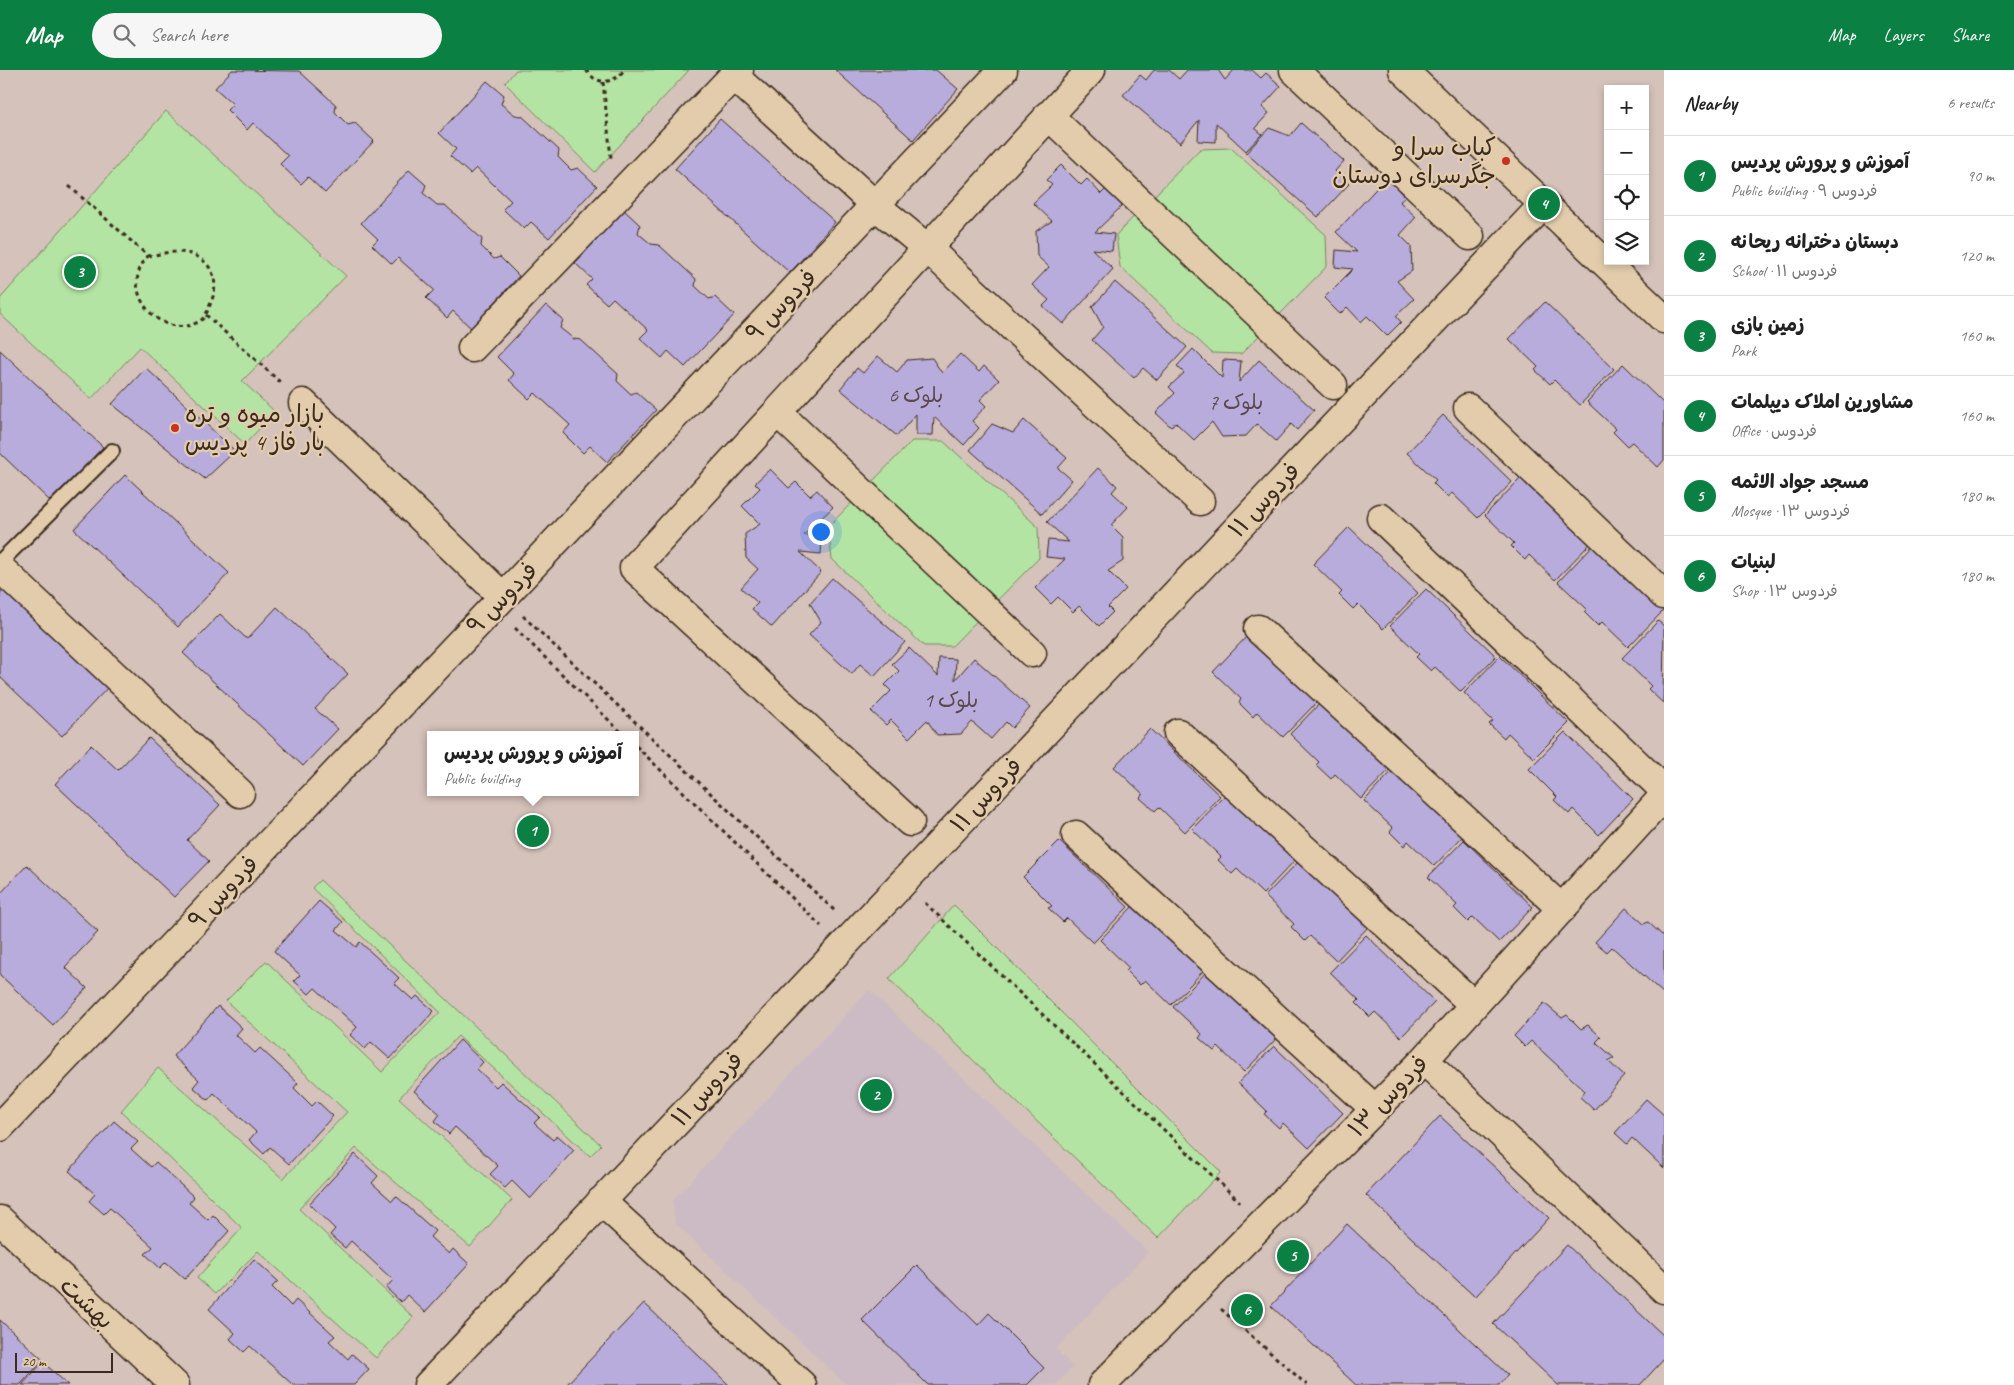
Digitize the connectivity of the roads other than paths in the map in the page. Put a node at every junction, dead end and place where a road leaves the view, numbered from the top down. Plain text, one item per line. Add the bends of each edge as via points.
1 (1003, 70) edge
2 (1091, 70) edge
3 (1294, 70) edge
4 (1403, 70) edge
5 (736, 73) edge
6 (1048, 116) junction
7 (1544, 204) junction
8 (875, 205) junction
9 (1470, 236) dead end
10 (927, 248) junction
11 (1664, 319) edge
12 (472, 348) dead end
13 (1333, 385) dead end
14 (303, 403) road end
15 (1468, 408) dead end
16 (777, 412) junction
17 (112, 451) dead end
18 (1200, 501) dead end
19 (1381, 518) dead end
20 (0, 562) edge
21 (0, 568) edge
22 (1664, 595) edge
23 (498, 602) junction
24 (1258, 629) dead end
25 (1032, 653) dead end
26 (1178, 732) dead end
27 (1664, 790) edge
28 (240, 793) dead end
29 (1664, 796) edge
30 (910, 822) dead end
31 (1076, 835) dead end
32 (1562, 909) junction
33 (1474, 1005) junction
34 (1424, 1060) junction
35 (1375, 1109) junction
36 (0, 1127) edge
37 (601, 1201) junction
38 (0, 1220) edge
39 (1664, 1289) edge
40 (175, 1385) edge
41 (428, 1385) edge
42 (802, 1385) edge
43 (1102, 1385) edge

1 - 8 street, فردوس ۹
2 - 6 street
3 - 9 street
4 - 7 street
5 - 8 street
5 - 12 street
6 - 10 street
6 - 13 street
7 - 11 street
7 - 37 street, فردوس ۱۱
8 - 10 street
8 - 23 street, فردوس ۹
10 - 16 street
10 - 18 street
14 - 23 street
15 - 22 street
16 - 25 street
16 - 30 street via 634,568
17 - 20 lane
19 - 27 street
21 - 28 street
23 - 36 street, فردوس ۹
24 - 32 street
26 - 33 street
29 - 32 street, فردوس ۱۳
31 - 35 street
32 - 33 street, فردوس ۱۳
33 - 34 street, فردوس ۱۳
34 - 35 street, فردوس ۱۳
34 - 39 street
35 - 43 street, فردوس ۱۳
37 - 41 street, فردوس ۱۱
37 - 42 street
38 - 40 street, بهشت

